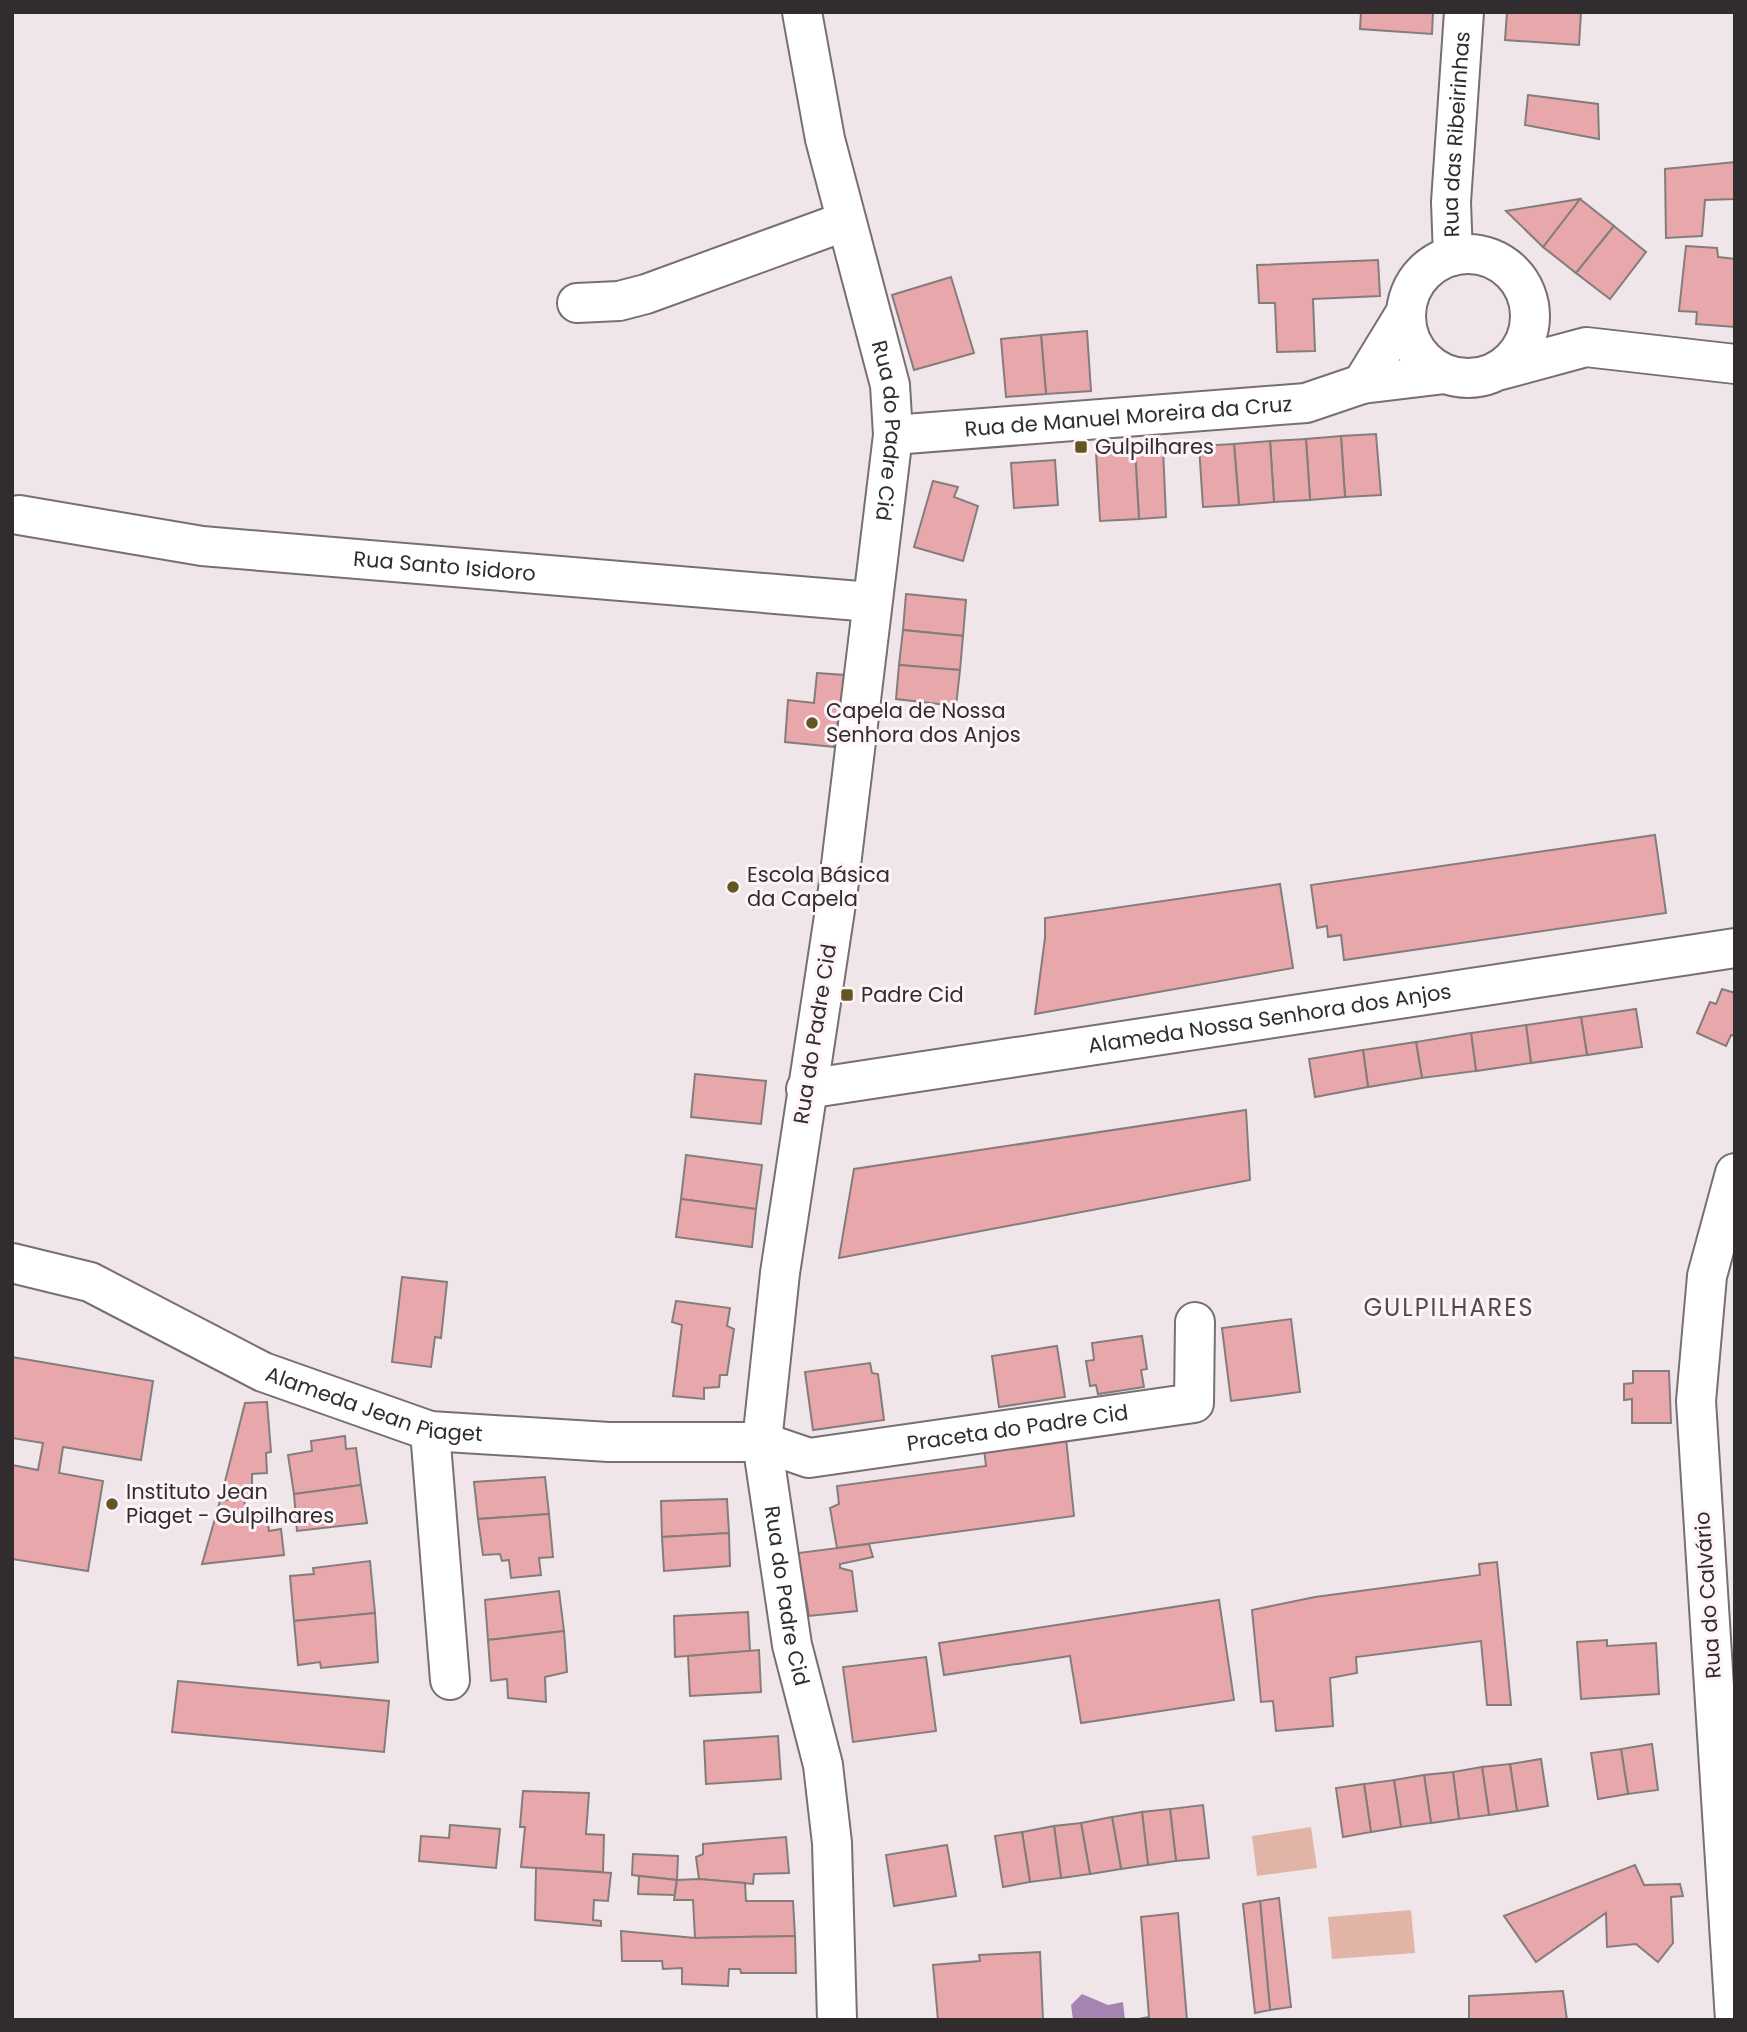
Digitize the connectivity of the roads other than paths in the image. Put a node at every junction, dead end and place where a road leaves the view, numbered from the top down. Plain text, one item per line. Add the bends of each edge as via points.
1 (802, 12) edge
2 (1464, 12) edge
3 (846, 221) junction
4 (1453, 256) junction
5 (1529, 302) junction
6 (577, 303) dead end
7 (1406, 312) junction
8 (1586, 347) junction
9 (1735, 364) edge
10 (1501, 370) junction
11 (1445, 374) junction
12 (1363, 384) junction
13 (892, 435) junction
14 (19, 515) dead end
15 (871, 602) junction
16 (1735, 948) edge
17 (806, 1089) junction
18 (1735, 1173) edge
19 (12, 1263) edge
20 (1195, 1322) dead end
21 (430, 1432) junction
22 (762, 1442) junction
23 (450, 1680) dead end
24 (837, 2020) edge
25 (1735, 2020) edge

1 - 3 street, Rua do Padre Cid via 825,139
2 - 4 street, Rua das Ribeirinhas via 1451,202
3 - 6 street via 646,294
3 - 13 street, Rua do Padre Cid via 890,385
4 - 5 street via 1473,254 1500,263 1521,283
4 - 7 street via 1420,276 1410,292
5 - 8 street
5 - 10 street via 1526,340
7 - 11 street via 1415,350
7 - 12 street
8 - 9 street
8 - 10 street
10 - 11 street via 1464,379
11 - 12 street, Rua de Manuel Moreira da Cruz
12 - 13 street, Rua de Manuel Moreira da Cruz via 1306,404
13 - 15 street, Rua do Padre Cid
14 - 15 street, Rua Santo Isidoro via 202,546
15 - 17 street, Rua do Padre Cid via 838,890
16 - 17 street, Alameda Nossa Senhora dos Anjos
17 - 22 street, Rua do Padre Cid
18 - 25 street, Rua do Calvário via 1707,1276 1696,1401
19 - 21 street, Alameda Jean Piaget via 90,1282 263,1372
20 - 22 street, Praceta do Padre Cid via 1194,1403 809,1458
21 - 22 street, Alameda Jean Piaget via 609,1442
21 - 23 street
22 - 24 street, Rua do Padre Cid via 792,1645 823,1765 832,1843

